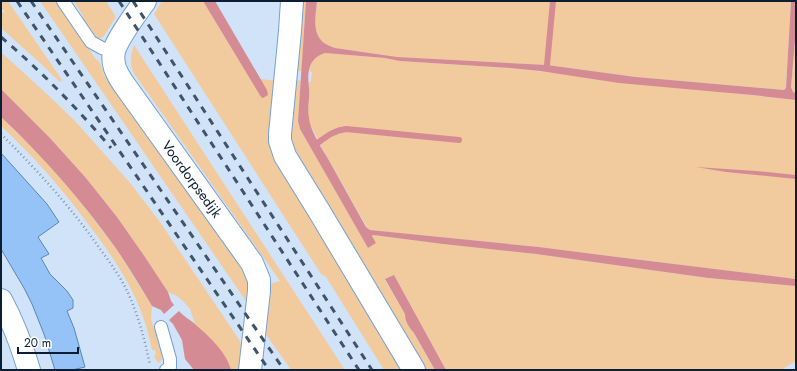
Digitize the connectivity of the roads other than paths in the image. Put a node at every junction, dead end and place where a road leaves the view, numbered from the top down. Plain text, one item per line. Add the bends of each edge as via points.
1 (63, 1) edge
2 (145, 1) edge
3 (292, 1) edge
4 (114, 52) junction
5 (1, 300) edge
6 (161, 327) dead end
7 (29, 370) edge
8 (166, 370) edge
9 (250, 370) edge
10 (414, 370) edge

1 - 4 lane via 91,42
2 - 4 street via 120,38
3 - 10 street via 280,134 282,148
4 - 9 street, Voordorpsedijk via 116,72 123,83 252,263 259,291
5 - 7 street via 10,316
6 - 8 lane via 170,359 170,367

